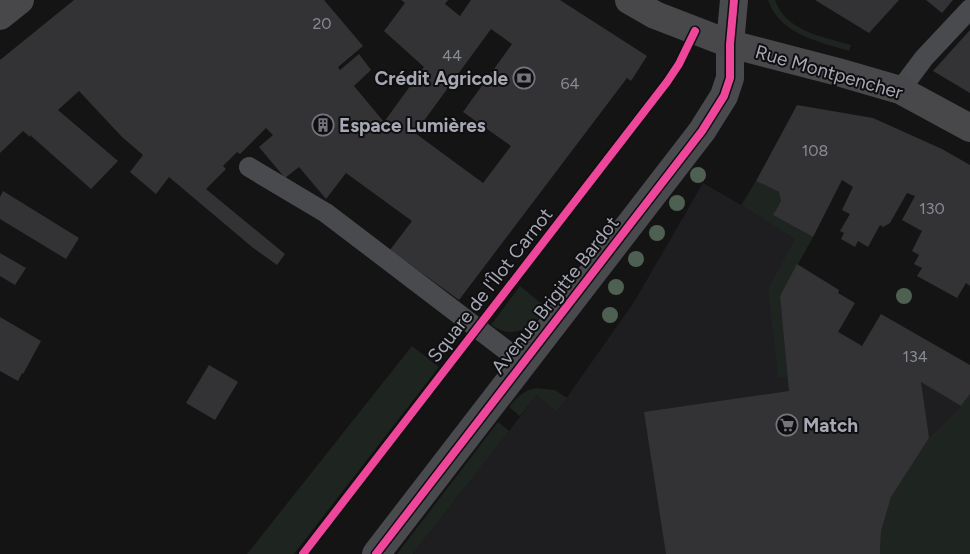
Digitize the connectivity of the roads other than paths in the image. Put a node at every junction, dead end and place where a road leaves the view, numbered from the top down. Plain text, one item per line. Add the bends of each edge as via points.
1 (20, 0) edge
2 (629, 0) edge
3 (734, 0) edge
4 (970, 9) edge
5 (0, 16) edge
6 (730, 44) junction
7 (900, 90) junction
8 (970, 128) edge
9 (249, 167) dead end
10 (523, 363) junction
11 (376, 554) edge

1 - 5 main road
2 - 6 main road, Rue Montpencher via 655,15
3 - 6 street, Avenue Brigitte Bardot
4 - 7 lane via 924,58
6 - 7 main road, Rue Montpencher
6 - 10 street, Avenue Brigitte Bardot via 730,78 724,96 702,131
7 - 8 main road, Rue Montpencher
9 - 10 lane via 326,213
10 - 11 street, Avenue Brigitte Bardot

